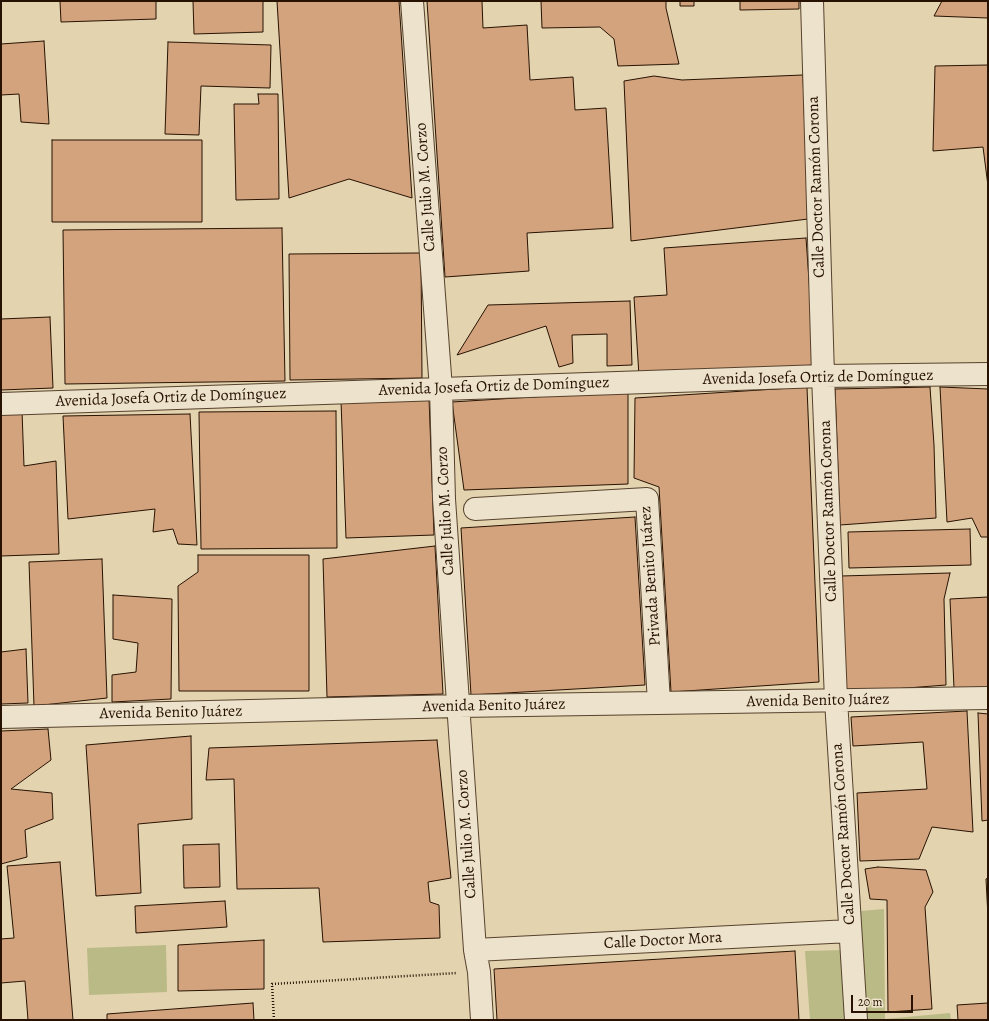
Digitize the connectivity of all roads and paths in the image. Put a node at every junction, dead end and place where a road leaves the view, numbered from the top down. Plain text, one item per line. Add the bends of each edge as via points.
1 (412, 1) edge
2 (812, 1) edge
3 (988, 374) edge
4 (823, 376) junction
5 (441, 389) junction
6 (1, 404) edge
7 (475, 509) dead end
8 (988, 698) edge
9 (836, 700) junction
10 (659, 703) junction
11 (458, 706) junction
12 (1, 717) edge
13 (850, 931) junction
14 (475, 950) junction
15 (479, 972) junction
16 (274, 1020) edge
17 (482, 1020) edge
18 (856, 1020) edge

1 - 5 street, Calle Julio M. Corzo
2 - 4 street, Calle Doctor Ramón Corona
3 - 4 street, Avenida Josefa Ortiz de Domínguez
4 - 5 street, Avenida Josefa Ortiz de Domínguez
4 - 9 street, Calle Doctor Ramón Corona
5 - 6 street, Avenida Josefa Ortiz de Domínguez
5 - 11 street, Calle Julio M. Corzo via 444,499
7 - 10 street, Privada Benito Juárez via 647,499
8 - 9 street, Avenida Benito Juárez
9 - 10 street, Avenida Benito Juárez
9 - 13 street, Calle Doctor Ramón Corona
10 - 11 street, Avenida Benito Juárez
11 - 12 street, Avenida Benito Juárez
11 - 14 street, Calle Julio M. Corzo
13 - 14 street, Calle Doctor Mora
13 - 18 street, Calle Doctor Ramón Corona
14 - 15 street, Calle Julio M. Corzo
15 - 16 path via 272,984
15 - 17 street, Calle Julio M. Corzo

